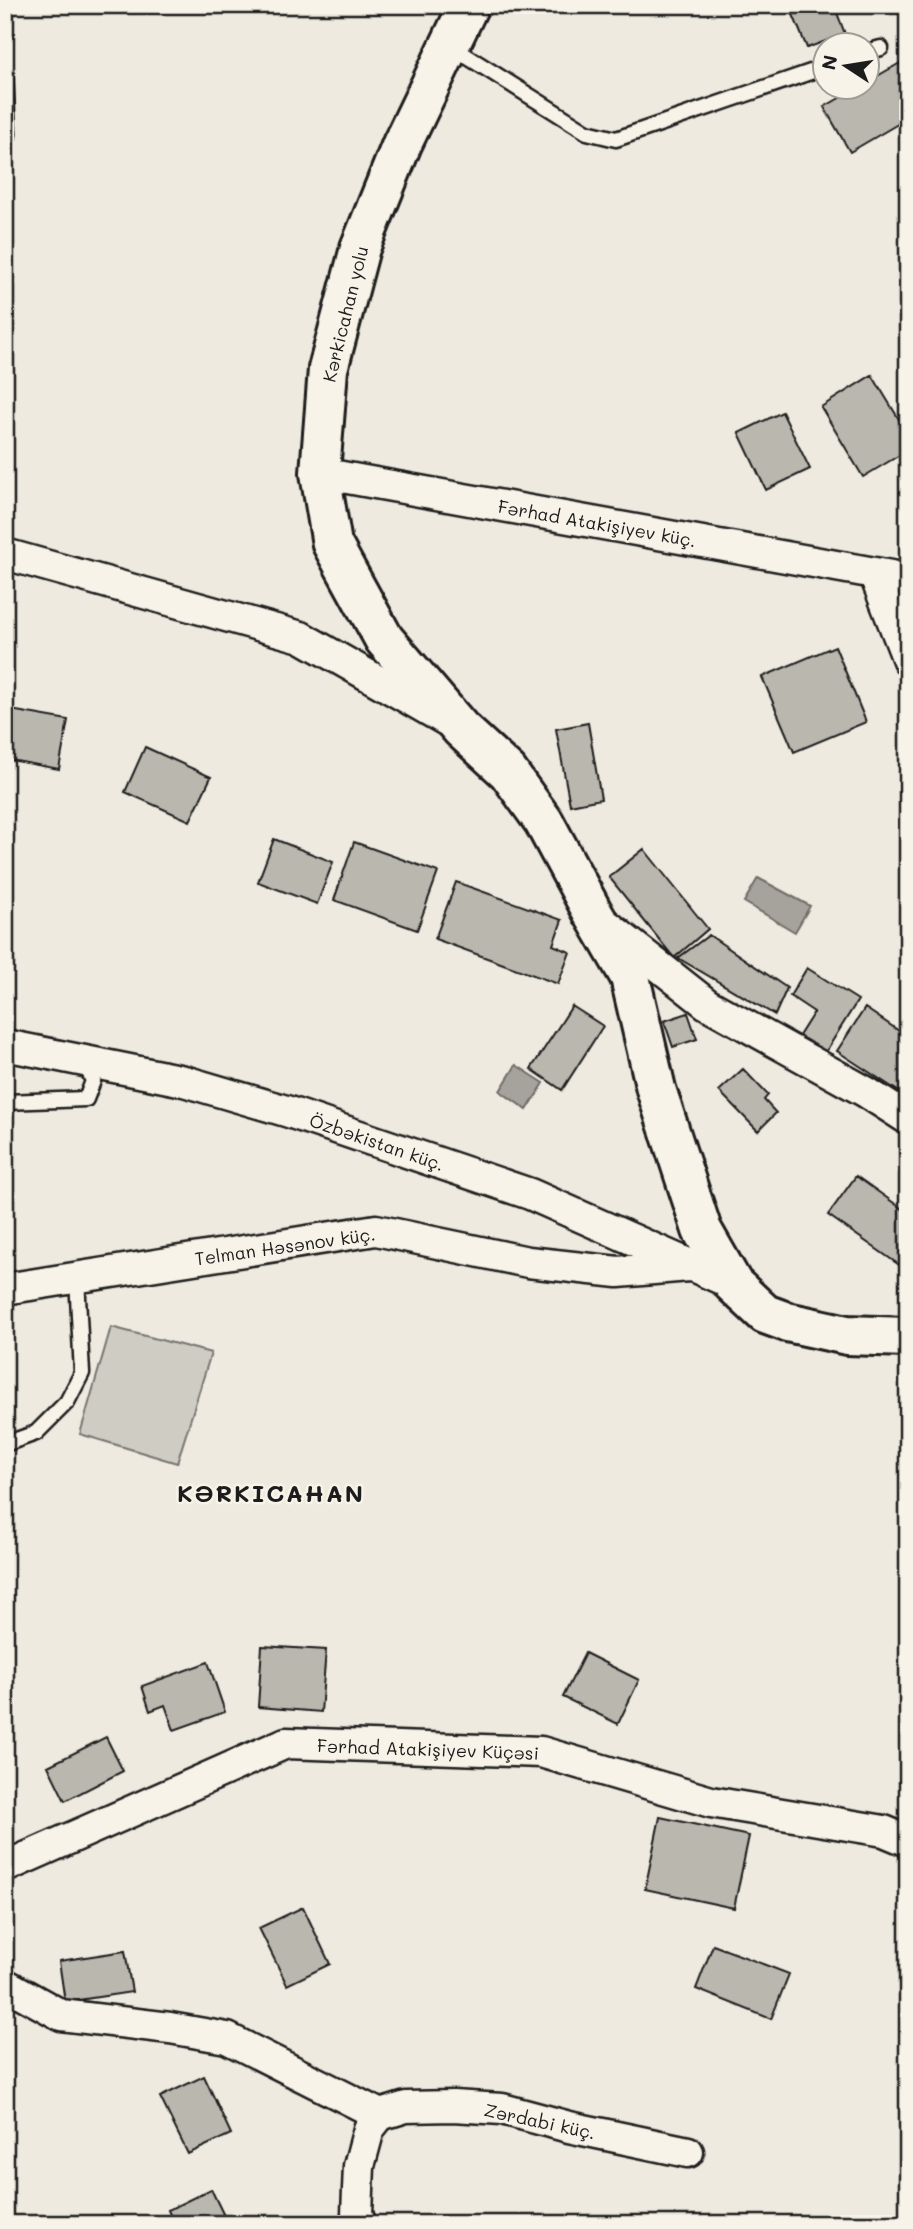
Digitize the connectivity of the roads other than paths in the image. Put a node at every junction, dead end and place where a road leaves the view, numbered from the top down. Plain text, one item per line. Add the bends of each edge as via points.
1 (469, 5) edge
2 (451, 46) junction
3 (811, 72) edge
4 (5, 73) edge
5 (5, 149) edge
6 (320, 473) junction
7 (5, 554) edge
8 (874, 573) junction
9 (908, 579) edge
10 (908, 660) edge
11 (461, 729) junction
12 (594, 915) junction
13 (5, 1045) edge
14 (84, 1059) junction
15 (5, 1102) edge
16 (907, 1116) edge
17 (689, 1266) junction
18 (77, 1278) junction
19 (733, 1284) junction
20 (5, 1289) edge
21 (908, 1338) edge
22 (5, 1444) edge
23 (908, 1841) edge
24 (5, 1867) edge
25 (5, 1984) edge
26 (380, 2115) junction
27 (688, 2152) dead end
28 (361, 2224) edge

1 - 2 street, Kərkicahan yolu
2 - 3 lane via 587,132 616,139
2 - 6 street, Kərkicahan yolu via 402,144 360,248 328,369
4 - 5 lane
6 - 8 street, Fərhad Atakişiyev küç.
6 - 11 street, Kərkicahan yolu via 332,544 384,639
7 - 11 street via 301,637
8 - 9 street, Fərhad Atakişiyev küç.
8 - 10 street
11 - 12 street, Kərkicahan yolu via 508,772 544,822
12 - 16 street via 707,1004
12 - 19 street, Kərkicahan yolu via 630,977 656,1089 702,1230
13 - 14 street, Özbəkistan küç.
14 - 15 lane via 93,1081 86,1099
14 - 17 street, Özbəkistan küç. via 184,1081 286,1111 530,1194
17 - 18 street, Telman Həsənov küç. via 618,1272 528,1262 376,1230
17 - 19 street, Özbəkistan küç.
18 - 20 street, Telman Həsənov küç.
18 - 22 lane via 82,1373 67,1402 36,1433
19 - 21 street, Kərkicahan yolu via 765,1314 787,1322 847,1335
23 - 24 street, Fərhad Atakişiyev Küçəsi via 884,1831 710,1802 541,1752 286,1743
25 - 26 street via 61,2015 227,2038
26 - 27 street, Zərdabi küç. via 406,2108 502,2109
26 - 28 street via 369,2129 359,2166 357,2214

